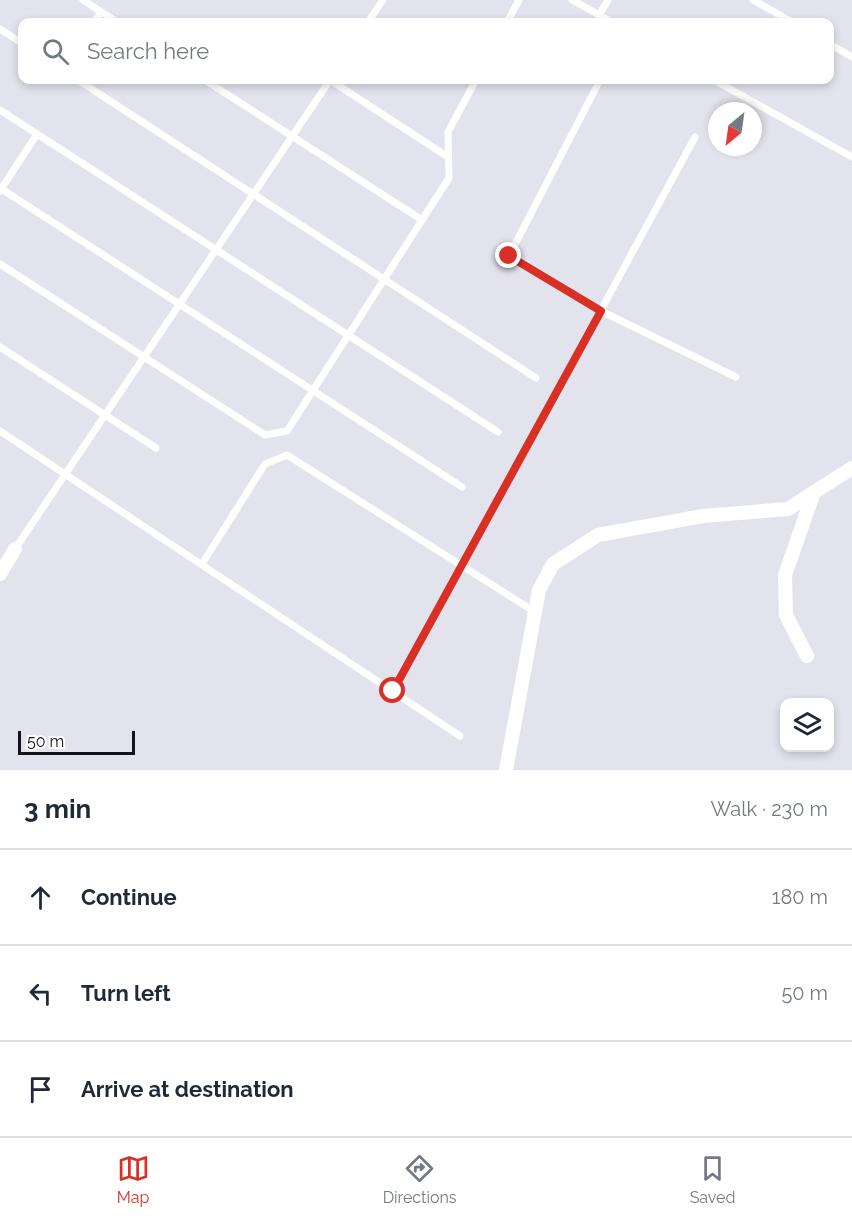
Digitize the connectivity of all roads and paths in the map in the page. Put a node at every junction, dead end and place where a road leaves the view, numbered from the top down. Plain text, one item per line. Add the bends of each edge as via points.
1 (83, 0) edge
2 (383, 0) edge
3 (519, 0) edge
4 (572, 0) edge
5 (608, 0) edge
6 (753, 0) edge
7 (101, 12) junction
8 (599, 15) junction
9 (97, 18) edge
10 (111, 18) edge
11 (371, 18) edge
12 (509, 18) edge
13 (605, 18) edge
14 (785, 18) edge
15 (0, 29) edge
16 (18, 40) edge
17 (834, 46) edge
18 (852, 57) edge
19 (84, 84) edge
20 (211, 84) edge
21 (327, 84) edge
22 (336, 84) edge
23 (474, 84) edge
24 (598, 84) edge
25 (721, 84) edge
26 (0, 110) edge
27 (37, 134) junction
28 (292, 136) junction
29 (695, 137) dead end
30 (448, 157) junction
31 (852, 157) edge
32 (0, 189) edge
33 (253, 194) junction
34 (422, 220) junction
35 (216, 250) junction
36 (0, 264) edge
37 (384, 280) junction
38 (180, 304) junction
39 (601, 311) junction
40 (348, 335) junction
41 (0, 347) edge
42 (144, 357) junction
43 (736, 376) dead end
44 (536, 378) dead end
45 (313, 391) junction
46 (105, 416) junction
47 (0, 431) edge
48 (498, 432) dead end
49 (156, 448) dead end
50 (852, 468) edge
51 (66, 474) junction
52 (462, 488) dead end
53 (814, 492) junction
54 (15, 549) joint
55 (202, 564) junction
56 (463, 565) junction
57 (0, 574) edge
58 (535, 612) junction
59 (807, 656) dead end
60 (393, 691) junction
61 (460, 736) dead end
62 (506, 770) edge

1 - 7 lane
2 - 11 lane
3 - 12 lane
4 - 8 lane
5 - 8 lane
6 - 14 lane
7 - 9 lane
7 - 10 lane
8 - 13 lane
15 - 16 lane
17 - 18 lane
19 - 33 lane
20 - 28 lane
21 - 28 lane
22 - 30 lane
23 - 30 lane via 448,132
24 - 39 lane via 509,256
25 - 31 lane
26 - 27 lane
27 - 32 lane
27 - 35 lane
28 - 33 lane
28 - 34 lane
29 - 39 lane
30 - 34 lane via 449,177
32 - 38 lane
33 - 35 lane
33 - 37 lane
34 - 37 lane
35 - 38 lane
35 - 40 lane
36 - 42 lane
37 - 40 lane
37 - 44 lane
38 - 42 lane
38 - 45 lane
39 - 43 lane
39 - 56 lane
40 - 45 lane
40 - 48 lane
41 - 46 lane
42 - 45 lane via 265,435 287,431
42 - 46 lane
45 - 52 lane
46 - 49 lane
46 - 51 lane
47 - 51 lane
50 - 53 street
51 - 54 lane
51 - 55 lane
53 - 58 street via 788,509 703,516 598,535 553,564 539,590
53 - 59 street via 785,575 786,615
54 - 57 street
55 - 56 lane via 265,464 286,455
55 - 60 lane
56 - 58 lane
56 - 60 lane
58 - 62 street
60 - 61 lane

